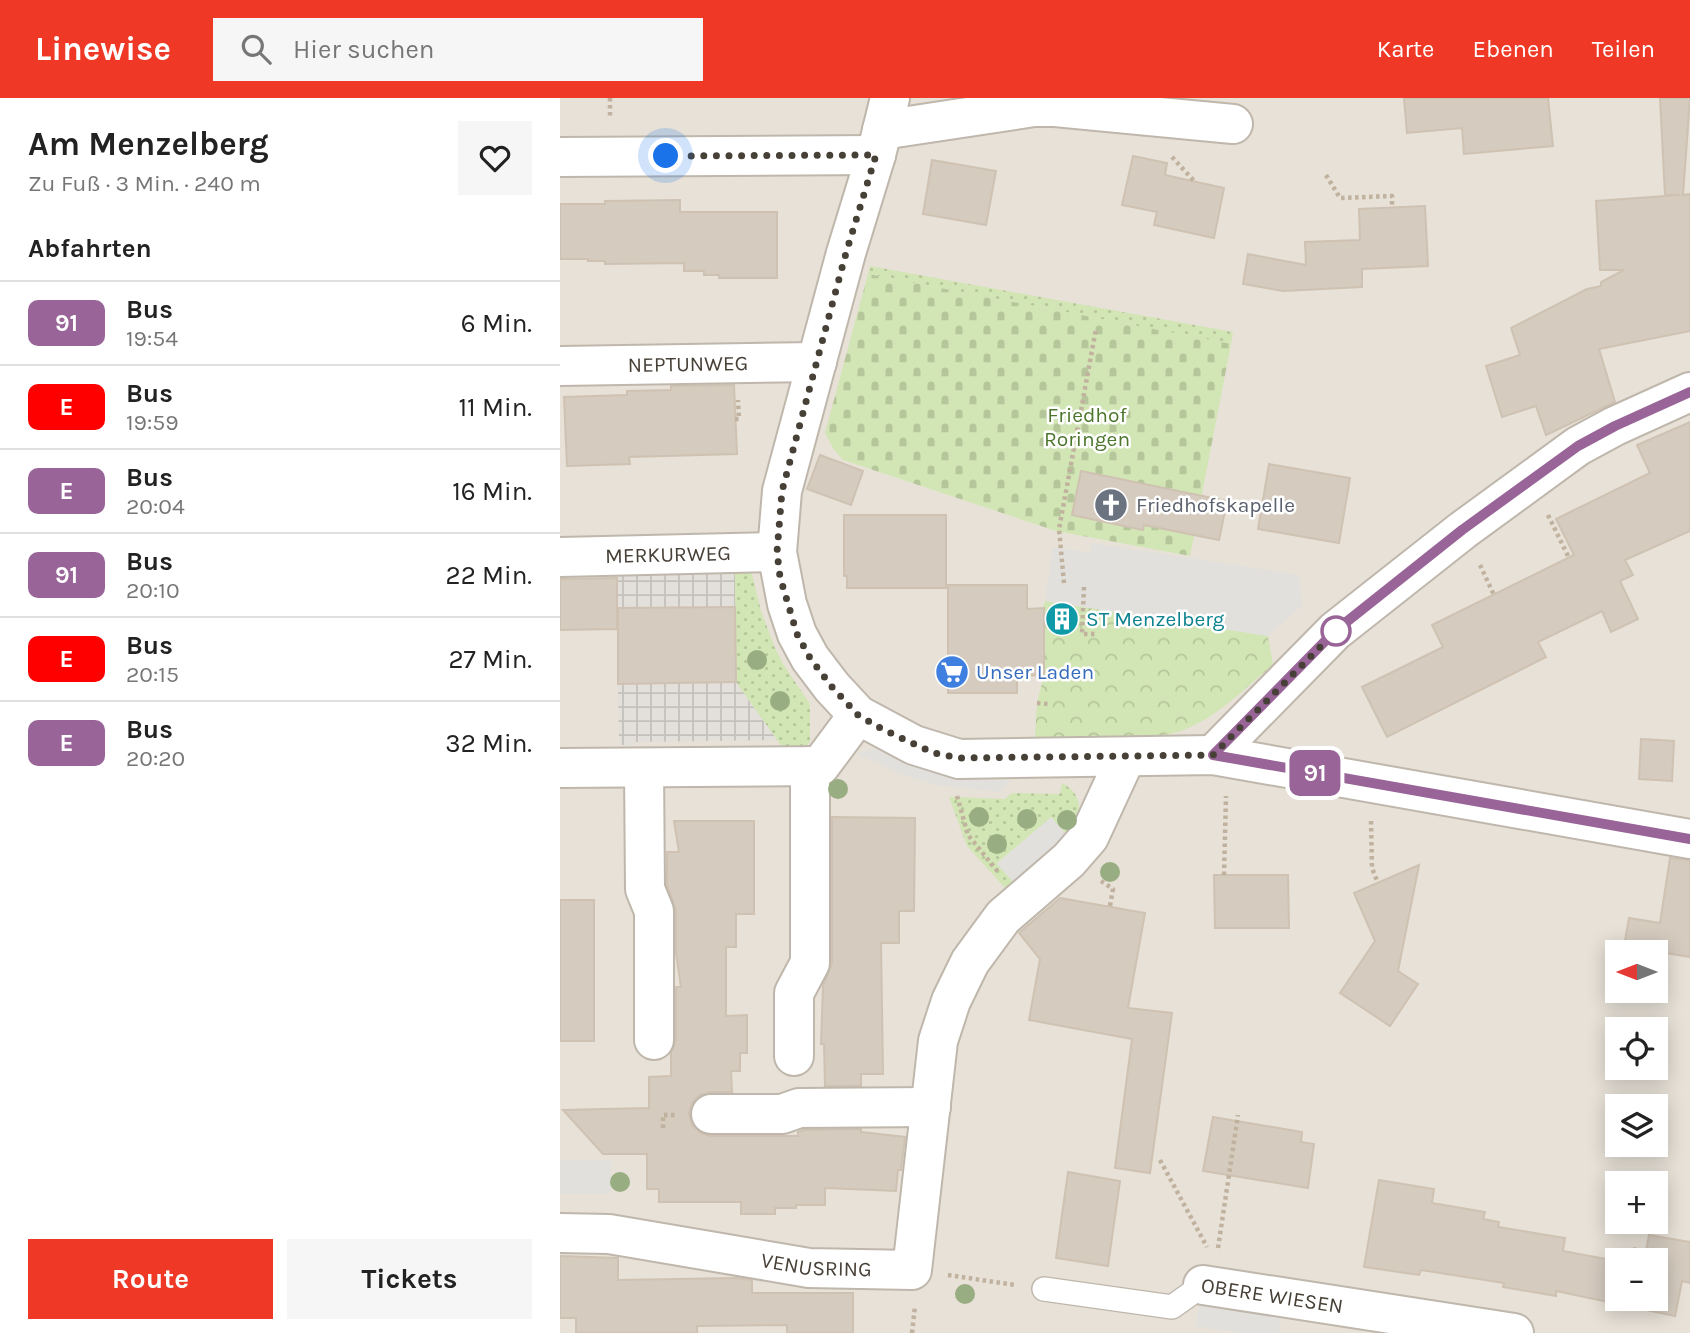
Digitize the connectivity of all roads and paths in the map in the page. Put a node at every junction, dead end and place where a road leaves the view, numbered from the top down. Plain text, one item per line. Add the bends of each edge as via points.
1 (1233, 124) dead end
2 (883, 128) edge
3 (560, 157) edge
4 (1326, 175) dead end
5 (1392, 208) dead end
6 (1096, 328) dead end
7 (817, 362) junction
8 (560, 366) edge
9 (1690, 392) edge
10 (1531, 480) junction
11 (777, 552) junction
12 (560, 557) edge
13 (1569, 558) dead end
14 (1064, 583) dead end
15 (1084, 587) dead end
16 (1096, 634) dead end
17 (1038, 703) dead end
18 (1048, 704) dead end
19 (858, 715) junction
20 (1220, 756) junction
21 (1126, 757) junction
22 (959, 758) junction
23 (810, 766) junction
24 (560, 768) edge
25 (644, 768) junction
26 (1371, 821) dead end
27 (1690, 839) edge
28 (1224, 875) dead end
29 (1378, 883) dead end
30 (1022, 901) junction
31 (654, 1040) dead end
32 (794, 1056) dead end
33 (931, 1107) junction
34 (711, 1114) dead end
35 (1238, 1115) dead end
36 (1160, 1160) dead end
37 (560, 1233) edge
38 (1210, 1278) junction
39 (914, 1286) junction
40 (1044, 1289) joint
41 (912, 1333) edge
42 (1514, 1333) edge

1 - 2 street via 1034,107
2 - 3 street
2 - 7 street
4 - 5 path via 1340,198 1392,196
6 - 14 path via 1059,529
7 - 8 street, NEPTUNWEG
7 - 11 street via 782,491
9 - 10 street via 1578,446
10 - 13 path
10 - 20 street via 1335,631
11 - 12 street, MERKURWEG
11 - 19 street via 797,634 810,658
15 - 16 path via 1082,634
17 - 18 path
19 - 22 street via 914,745
19 - 23 street via 820,766
20 - 21 street
20 - 27 street
20 - 28 path
21 - 22 street
21 - 30 street via 1089,837
22 - 30 path via 957,796 968,835
23 - 25 street
23 - 32 street via 810,963 794,993
24 - 25 street
25 - 31 street via 645,889 654,911
26 - 29 path via 1372,868
30 - 33 street via 1003,917 978,951 951,1001 938,1041
33 - 34 street
33 - 39 street
35 - 38 path
36 - 38 path
37 - 39 street, VENUSRING via 609,1234
38 - 40 lane, OBERE WIESEN via 1172,1307
38 - 42 street, OBERE WIESEN
39 - 40 path
39 - 41 path

